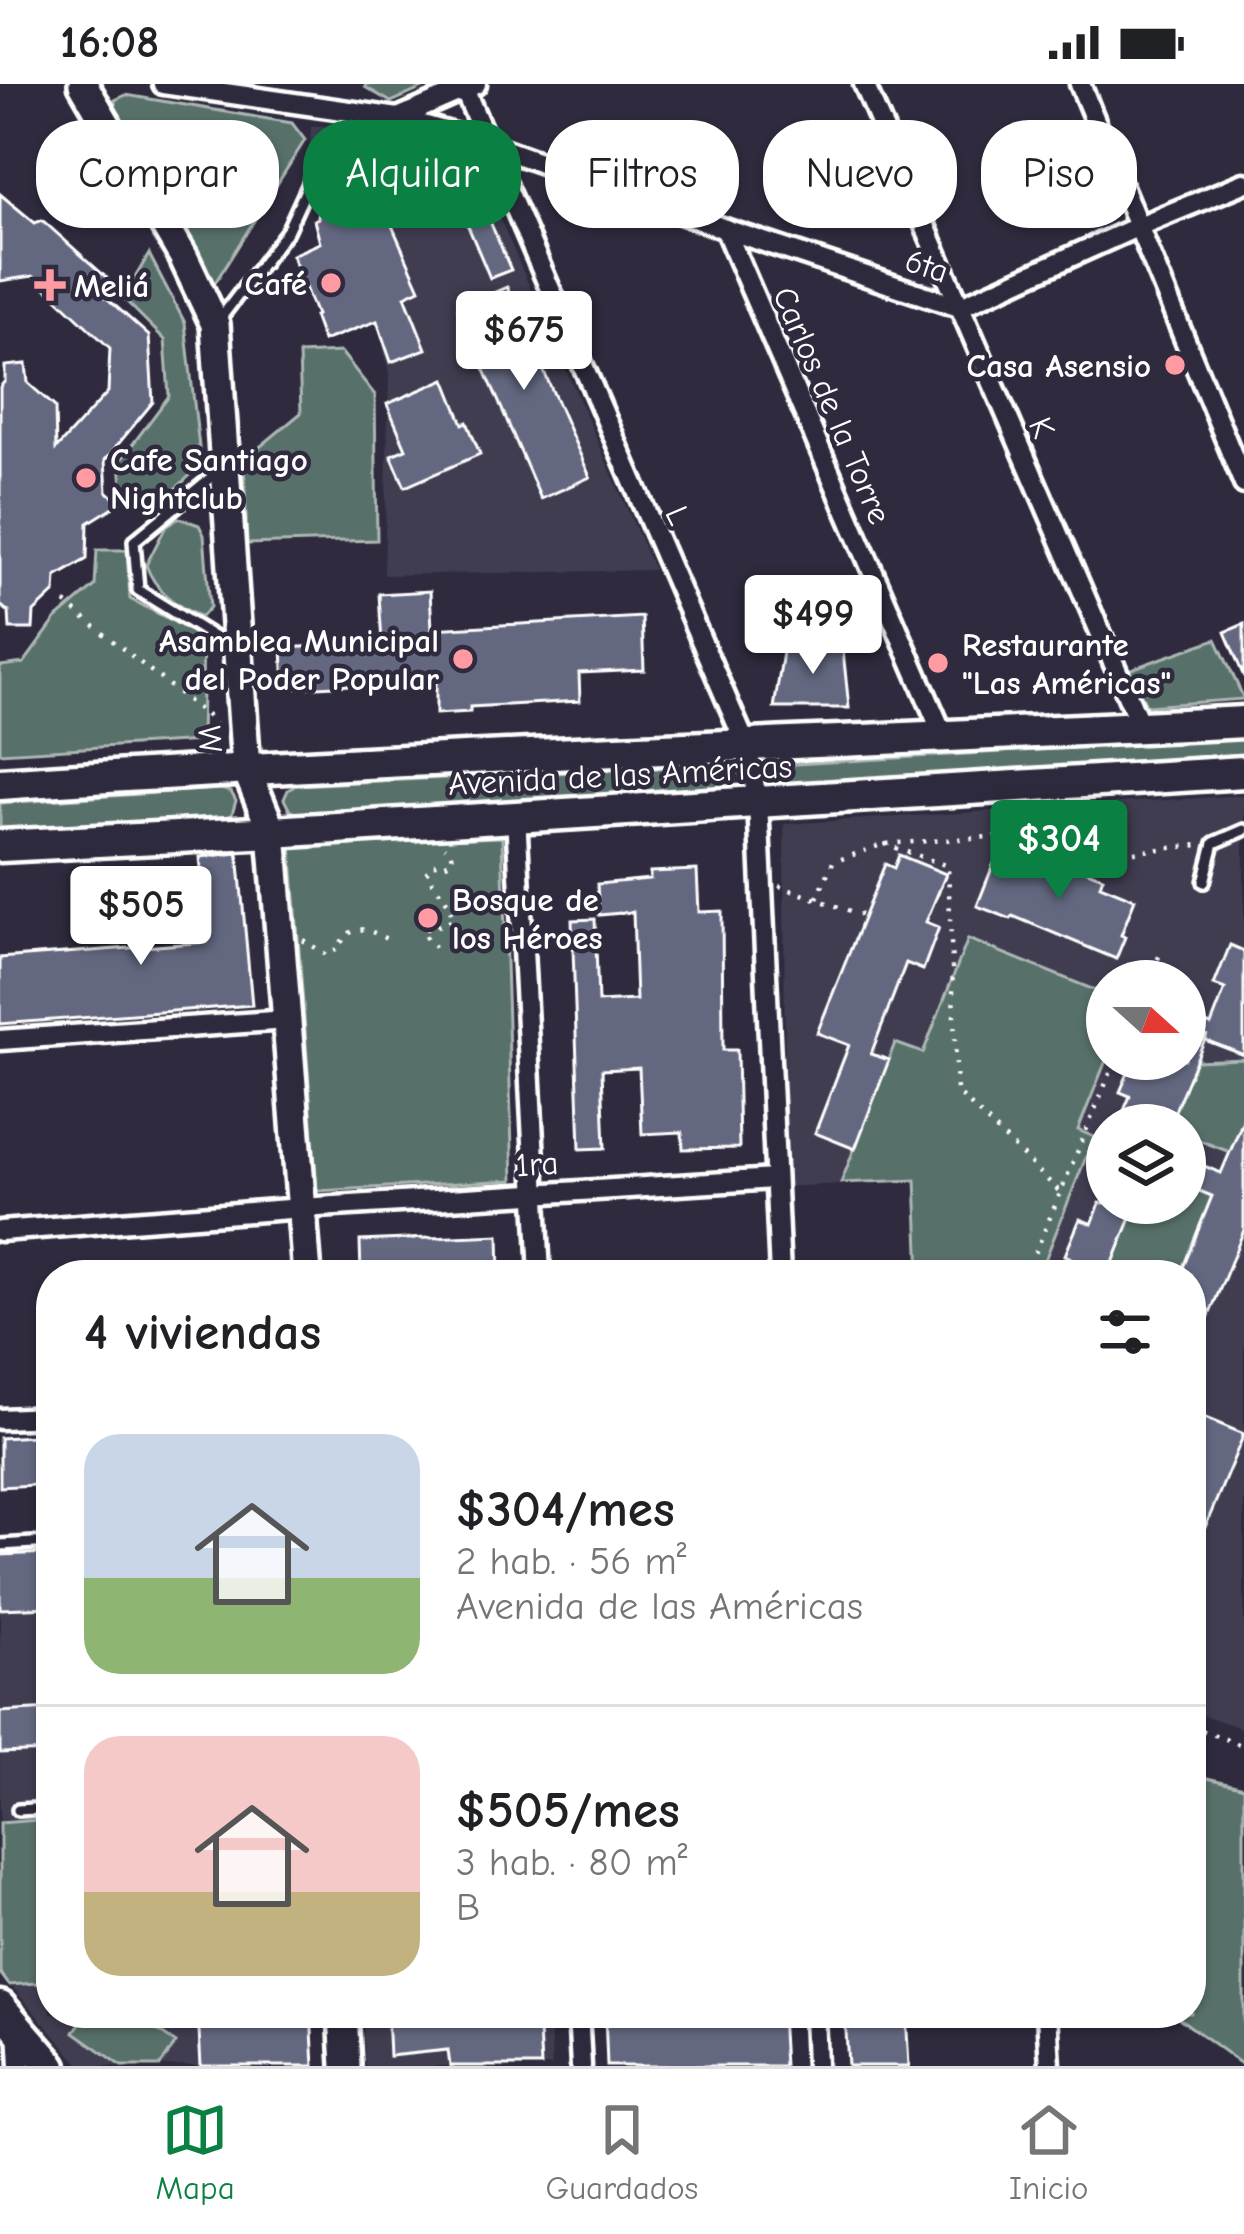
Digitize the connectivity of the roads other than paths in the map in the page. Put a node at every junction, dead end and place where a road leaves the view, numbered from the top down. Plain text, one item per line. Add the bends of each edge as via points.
1 (83, 84) edge
2 (163, 84) edge
3 (864, 84) edge
4 (1080, 84) edge
5 (467, 85) edge
6 (398, 118) junction
7 (405, 120) edge
8 (480, 120) edge
9 (521, 156) edge
10 (1244, 183) edge
11 (303, 196) edge
12 (521, 219) edge
13 (1138, 226) junction
14 (724, 229) junction
15 (959, 307) junction
16 (215, 324) junction
17 (225, 466) junction
18 (1244, 484) edge
19 (238, 651) junction
20 (1244, 722) edge
21 (1141, 727) junction
22 (944, 737) junction
23 (747, 747) junction
24 (247, 766) junction
25 (1244, 772) edge
26 (0, 784) edge
27 (758, 802) junction
28 (516, 815) junction
29 (1244, 830) edge
30 (272, 832) junction
31 (0, 846) edge
32 (1204, 881) dead end
33 (287, 1020) junction
34 (0, 1040) edge
35 (775, 1179) junction
36 (536, 1193) junction
37 (302, 1208) junction
38 (0, 1231) edge
39 (306, 1260) edge
40 (539, 1260) edge
41 (779, 1260) edge
42 (36, 1418) edge
43 (0, 1420) edge
44 (36, 1543) edge
45 (0, 1545) edge
46 (36, 1809) edge
47 (18, 1810) dead end
48 (9, 2018) edge
49 (344, 2028) edge
50 (579, 2028) edge
51 (815, 2028) edge
52 (1048, 2028) edge
53 (20, 2066) edge
54 (51, 2066) edge
55 (346, 2066) edge
56 (581, 2066) edge
57 (816, 2066) edge
58 (1051, 2066) edge

1 - 16 street, M
2 - 6 street, 6ta
3 - 15 street, K
4 - 13 street
5 - 6 street
5 - 8 street, L
6 - 7 street, 6ta
9 - 14 street, 6ta
10 - 13 street, 6ta
11 - 16 lane via 287,231
12 - 23 street, L
13 - 15 street, 6ta
13 - 18 street
14 - 15 street, 6ta
14 - 22 street, Carlos de la Torre
15 - 21 street, K
16 - 17 street, M
17 - 19 street, M
17 - 19 lane via 134,541 135,558 138,590
19 - 24 street, M
20 - 21 main road, Avenida de las Américas
21 - 22 main road, Avenida de las Américas
22 - 23 main road, Avenida de las Américas
23 - 24 main road, Avenida de las Américas
23 - 27 street, L
24 - 26 main road, Avenida de las Américas
24 - 30 street, M
25 - 27 main road, Avenida de las Américas
27 - 28 main road, Avenida de las Américas
27 - 35 street, L
28 - 30 main road, Avenida de las Américas
28 - 36 street
29 - 32 lane via 1214,843
30 - 31 main road, Avenida de las Américas
30 - 33 street, M
33 - 34 street
33 - 37 street, M
35 - 36 street, 1ra
35 - 41 street, L
36 - 37 street, 1ra
36 - 40 street
37 - 38 street, 1ra
37 - 39 street, M
42 - 43 street
44 - 45 lane
46 - 47 lane
48 - 53 street
48 - 54 main road
49 - 55 street
50 - 56 street
51 - 57 street
52 - 58 street

